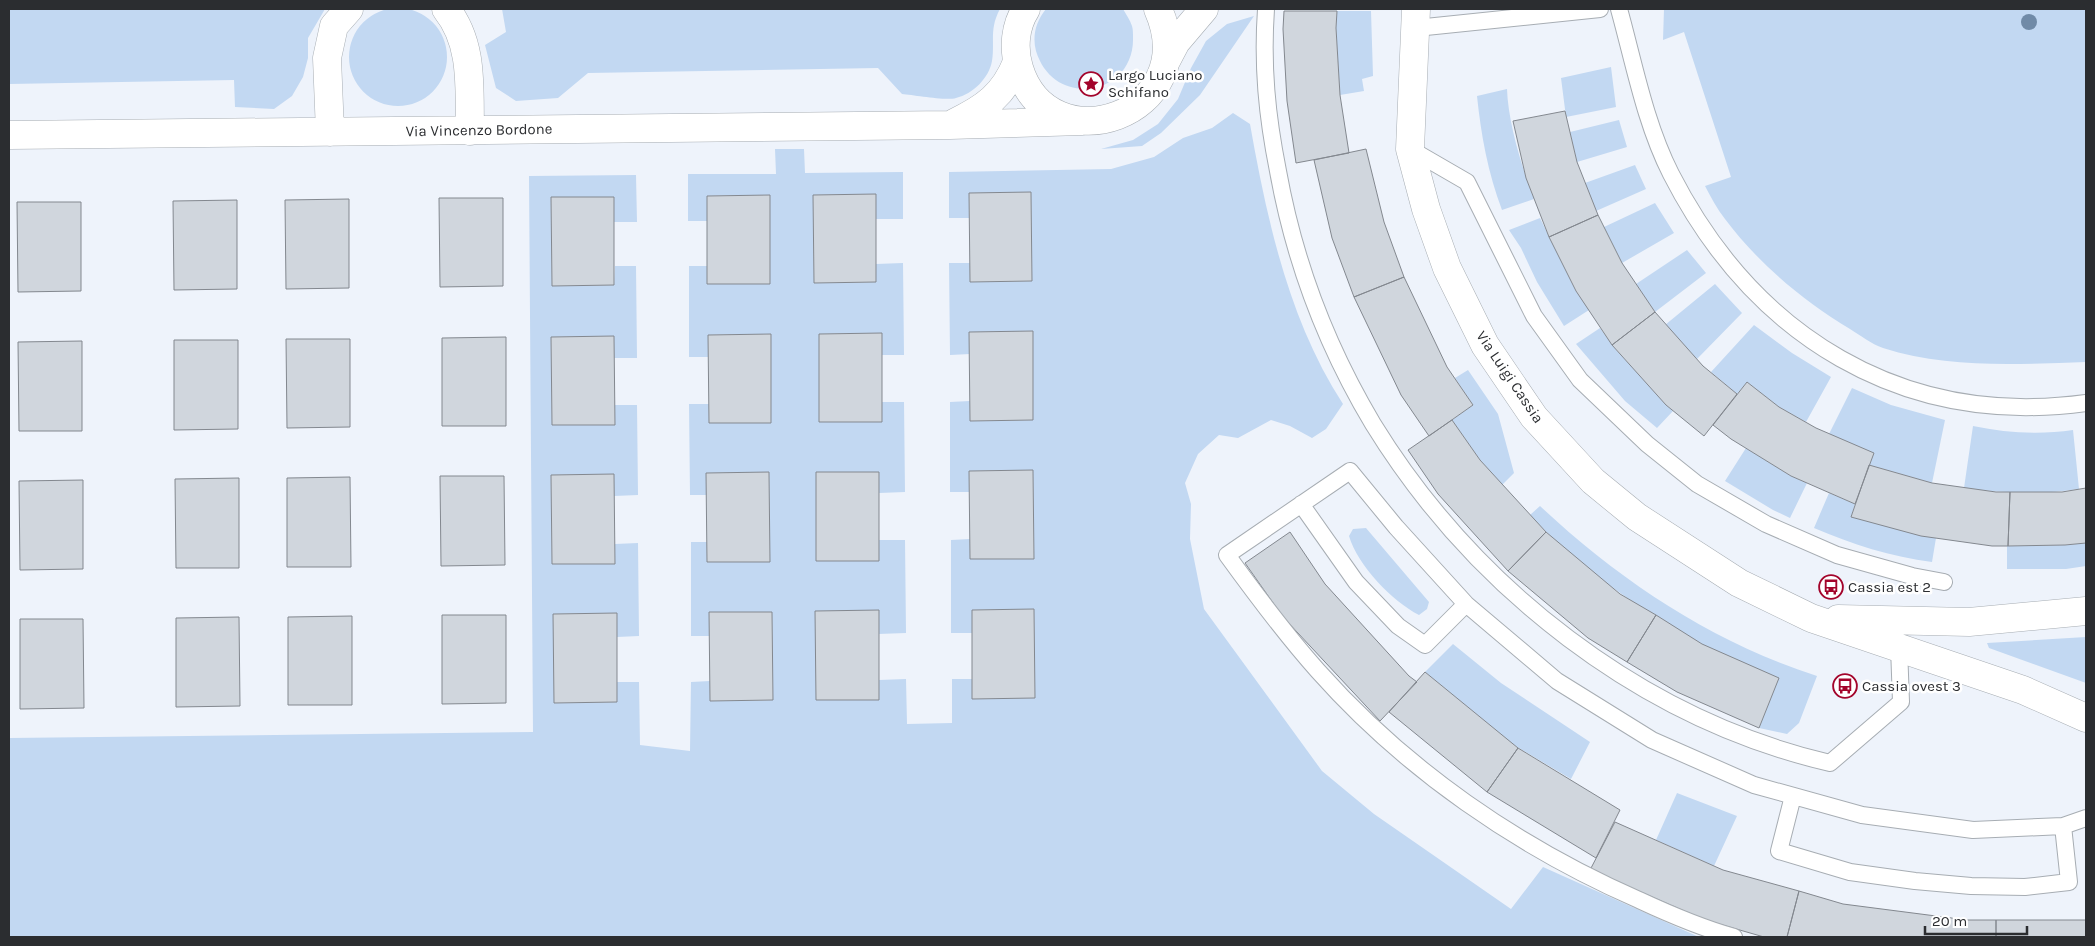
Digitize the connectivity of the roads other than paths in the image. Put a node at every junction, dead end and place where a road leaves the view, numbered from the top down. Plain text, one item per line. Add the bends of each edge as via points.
1 (349, 9) edge
2 (446, 9) edge
3 (1026, 9) edge
4 (1158, 9) edge
5 (1204, 9) edge
6 (1266, 9) edge
7 (1600, 9) edge
8 (1619, 9) edge
9 (1416, 18) edge
10 (1018, 62) junction
11 (1165, 62) junction
12 (1082, 121) junction
13 (950, 125) junction
14 (470, 131) junction
15 (330, 132) junction
16 (9, 135) edge
17 (1410, 150) junction
18 (2086, 403) edge
19 (1301, 504) junction
20 (1944, 582) dead end
21 (1466, 604) junction
22 (2086, 612) edge
23 (1811, 618) junction
24 (1899, 647) junction
25 (2086, 718) edge
26 (1793, 796) junction
27 (2086, 818) edge
28 (2062, 826) junction
29 (1734, 937) edge

1 - 15 street via 334,26 326,58
2 - 14 street via 458,23 468,56
3 - 10 street via 1017,30
4 - 11 street via 1166,35
5 - 11 street via 1176,42
6 - 24 lane via 1263,51 1270,130 1284,207 1306,282 1337,354 1373,423 1417,488 1467,548 1524,602 1585,651 1651,693 1721,728 1795,755 1830,763 1901,702
7 - 9 lane
8 - 18 lane via 1650,121 1671,173 1727,263 1763,302 1804,336 1850,364 1898,386 1950,400 2003,407 2055,407
9 - 17 street, Via Luigi Cassia
10 - 12 street via 1021,74 1035,97 1056,112
10 - 13 street via 1011,78 989,104
11 - 12 street, Via Vincenzo Bordone via 1156,86 1139,104 1106,120
12 - 13 street, Via Vincenzo Bordone
13 - 14 street, Via Vincenzo Bordone
14 - 15 street, Via Vincenzo Bordone
15 - 16 street, Via Vincenzo Bordone
17 - 20 lane via 1468,182 1534,316 1580,380 1648,444 1697,484 1766,524 1837,555
17 - 23 street, Via Luigi Cassia via 1447,268 1485,345 1534,417 1593,481 1637,517 1739,583
19 - 21 lane via 1350,472
19 - 21 lane via 1356,582 1398,626 1425,645
19 - 29 lane via 1227,555 1273,618 1368,722 1422,769 1537,849 1664,912
21 - 26 lane via 1557,681 1652,740 1754,785
22 - 23 street via 1969,622
23 - 24 street, Via Luigi Cassia
24 - 25 street, Via Luigi Cassia via 2023,690
26 - 28 lane via 1862,815 1973,830
26 - 28 lane via 1779,851 1850,872 1915,881 1971,886 2069,882
27 - 28 lane

